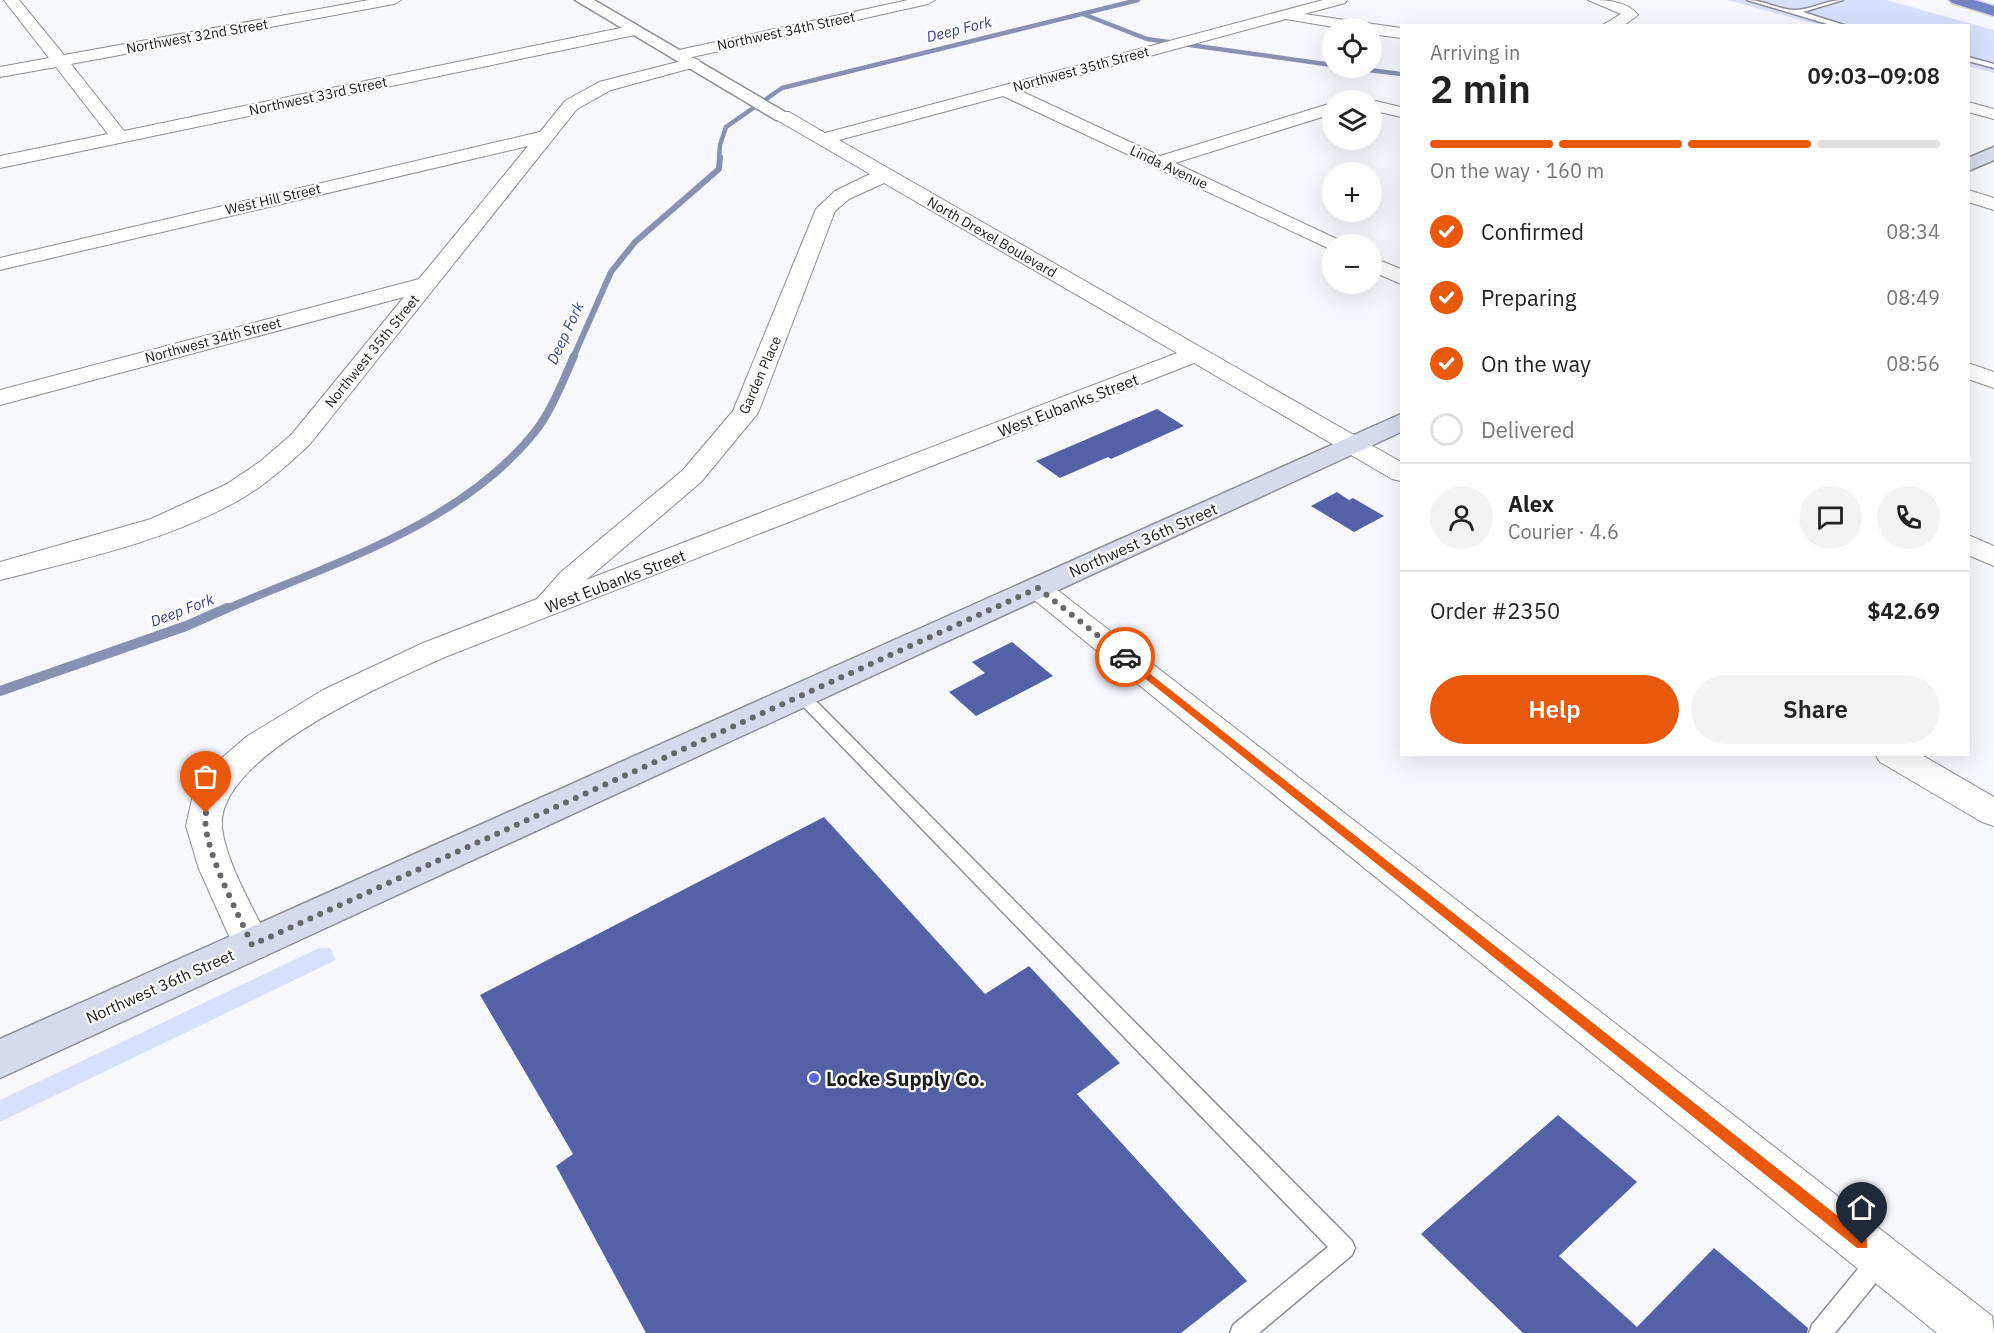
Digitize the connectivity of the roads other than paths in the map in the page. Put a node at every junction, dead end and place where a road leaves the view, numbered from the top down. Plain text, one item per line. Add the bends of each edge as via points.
1 (11, 0) edge
2 (393, 0) edge
3 (587, 0) edge
4 (928, 0) edge
5 (1340, 0) edge
6 (1595, 0) edge
7 (1751, 0) edge
8 (1839, 0) edge
9 (1957, 0) edge
10 (0, 2) edge
11 (1994, 11) edge
12 (1797, 12) junction
13 (1282, 16) junction
14 (1322, 22) edge
15 (1614, 24) edge
16 (1837, 24) edge
17 (635, 30) junction
18 (1382, 31) edge
19 (1400, 33) edge
20 (686, 59) junction
21 (1970, 60) edge
22 (58, 62) junction
23 (1994, 66) edge
24 (0, 72) edge
25 (1005, 90) junction
26 (1382, 108) edge
27 (1970, 108) edge
28 (1322, 111) edge
29 (1400, 112) edge
30 (1994, 114) edge
31 (783, 116) joint
32 (546, 136) junction
33 (120, 137) junction
34 (823, 139) junction
35 (1994, 153) edge
36 (0, 162) edge
37 (1159, 162) junction
38 (1970, 164) edge
39 (885, 175) junction
40 (1970, 197) edge
41 (1994, 204) edge
42 (1322, 239) edge
43 (0, 264) edge
44 (1382, 268) edge
45 (1400, 277) edge
46 (426, 284) junction
47 (1196, 354) junction
48 (1970, 371) edge
49 (1994, 381) edge
50 (0, 398) edge
51 (1400, 423) edge
52 (1352, 445) junction
53 (1400, 472) edge
54 (1970, 545) edge
55 (1994, 557) edge
56 (0, 571) edge
57 (1038, 588) junction
58 (546, 607) junction
59 (801, 695) junction
60 (1895, 756) edge
61 (1994, 813) edge
62 (252, 945) junction
63 (0, 1059) edge
64 (1881, 1258) junction
65 (1241, 1333) edge
66 (1820, 1333) edge
67 (1974, 1333) edge

1 - 10 street
1 - 22 street
2 - 22 street, Northwest 32nd Street
3 - 17 street, North Drexel Boulevard
4 - 20 street, Northwest 34th Street
5 - 13 street, Northwest 35th Street
6 - 15 street via 1630,15
7 - 12 lane
8 - 12 lane
9 - 11 highway
12 - 16 lane
13 - 14 street
13 - 25 street, Northwest 35th Street
17 - 20 street, North Drexel Boulevard
17 - 33 street, Northwest 33rd Street
18 - 19 street
20 - 31 street, North Drexel Boulevard
20 - 32 street, Northwest 35th Street via 591,92 571,105
21 - 23 lane
22 - 24 street, Northwest 32nd Street
22 - 33 street
25 - 34 street, Northwest 35th Street
25 - 37 street, Linda Avenue
26 - 29 street
27 - 30 street
28 - 37 street
31 - 34 street, North Drexel Boulevard
32 - 43 street, West Hill Street
32 - 46 street, Northwest 35th Street
33 - 36 street, Northwest 33rd Street
34 - 39 street, North Drexel Boulevard
35 - 38 main road
37 - 42 street, Linda Avenue
39 - 47 street, North Drexel Boulevard
39 - 58 street, Garden Place via 842,195 826,209 756,390 733,430 692,476 571,578
40 - 41 street
44 - 45 street
46 - 50 street, Northwest 34th Street
46 - 56 street, Northwest 35th Street via 301,439 251,481 156,526
47 - 52 street, North Drexel Boulevard
47 - 58 street, West Eubanks Street
48 - 49 street
51 - 52 main road, Northwest 36th Street
52 - 53 street, North Drexel Boulevard
52 - 57 main road, Northwest 36th Street
54 - 55 street
57 - 59 main road, Northwest 36th Street
57 - 64 street
58 - 62 street, West Eubanks Street via 434,650 325,703 267,737 219,781 208,801 204,825
59 - 62 main road, Northwest 36th Street
59 - 65 lane via 1344,1248
60 - 61 street
62 - 63 main road, Northwest 36th Street
64 - 66 lane
64 - 67 street

